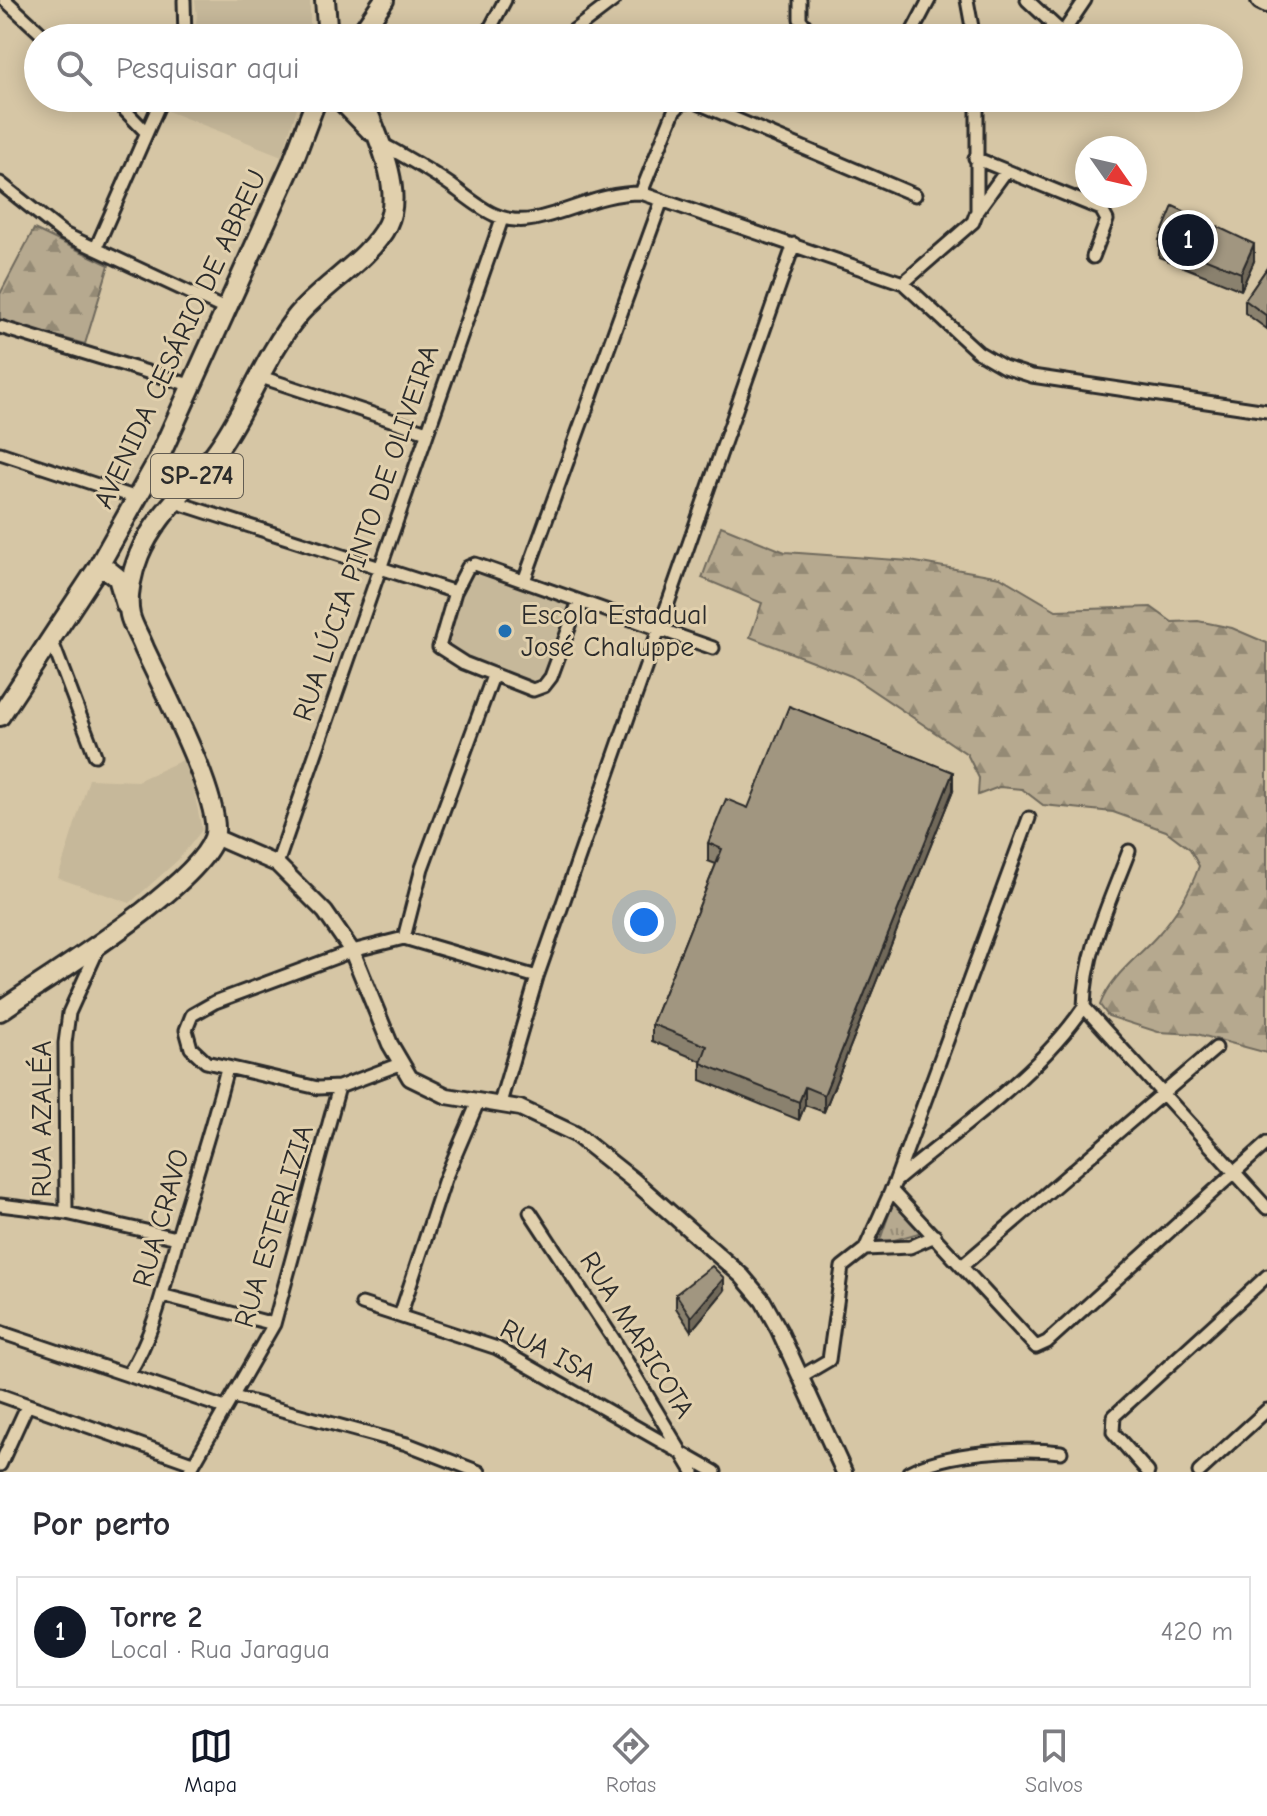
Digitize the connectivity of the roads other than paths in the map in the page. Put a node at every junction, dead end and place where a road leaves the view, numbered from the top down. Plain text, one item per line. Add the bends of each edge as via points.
1 (5, 0) edge
2 (184, 0) edge
3 (325, 0) edge
4 (384, 0) edge
5 (505, 0) edge
6 (614, 0) edge
7 (800, 0) edge
8 (929, 0) edge
9 (967, 0) edge
10 (1027, 0) edge
11 (1085, 0) edge
12 (1261, 0) edge
13 (1267, 3) edge
14 (31, 24) edge
15 (185, 24) edge
16 (327, 24) edge
17 (368, 24) edge
18 (492, 24) edge
19 (582, 24) edge
20 (804, 24) edge
21 (916, 24) edge
22 (971, 24) edge
23 (1052, 24) edge
24 (1068, 24) edge
25 (127, 112) edge
26 (155, 112) edge
27 (312, 112) edge
28 (352, 112) edge
29 (369, 112) edge
30 (674, 112) edge
31 (719, 112) edge
32 (977, 112) edge
33 (146, 132) junction
34 (384, 145) junction
35 (975, 158) junction
36 (1006, 171) junction
37 (0, 183) edge
38 (641, 193) junction
39 (915, 195) dead end
40 (662, 200) junction
41 (977, 211) junction
42 (502, 219) junction
43 (794, 244) junction
44 (96, 248) junction
45 (1093, 257) dead end
46 (903, 283) junction
47 (225, 309) junction
48 (0, 327) edge
49 (261, 377) junction
50 (193, 386) junction
51 (1267, 411) edge
52 (427, 432) junction
53 (0, 453) edge
54 (137, 498) junction
55 (175, 502) junction
56 (380, 567) junction
57 (97, 570) junction
58 (524, 581) junction
59 (455, 592) junction
60 (579, 601) junction
61 (130, 615) junction
62 (658, 630) junction
63 (51, 639) junction
64 (713, 648) dead end
65 (493, 676) junction
66 (3, 705) edge
67 (95, 755) dead end
68 (1029, 818) dead end
69 (215, 837) junction
70 (1129, 851) dead end
71 (277, 864) junction
72 (104, 938) junction
73 (404, 938) junction
74 (352, 951) junction
75 (537, 977) junction
76 (1084, 1007) junction
77 (0, 1011) edge
78 (1216, 1048) dead end
79 (400, 1064) junction
80 (227, 1068) junction
81 (339, 1087) junction
82 (1163, 1095) junction
83 (478, 1102) junction
84 (500, 1103) junction
85 (1267, 1143) edge
86 (1234, 1173) junction
87 (893, 1186) junction
88 (0, 1205) edge
89 (1267, 1208) edge
90 (530, 1212) dead end
91 (66, 1213) junction
92 (935, 1236) junction
93 (177, 1238) junction
94 (865, 1249) junction
95 (962, 1266) junction
96 (1267, 1276) edge
97 (165, 1296) junction
98 (362, 1304) dead end
99 (400, 1316) junction
100 (274, 1324) junction
101 (0, 1332) edge
102 (128, 1375) junction
103 (800, 1377) junction
104 (0, 1395) edge
105 (234, 1397) junction
106 (27, 1406) junction
107 (225, 1408) junction
108 (1267, 1410) edge
109 (681, 1452) junction
110 (1061, 1452) dead end
111 (0, 1465) edge
112 (190, 1468) edge
113 (479, 1472) edge
114 (693, 1472) edge
115 (715, 1472) edge
116 (844, 1472) edge
117 (909, 1472) edge
118 (1148, 1472) edge
119 (1199, 1472) edge

1 - 14 street
2 - 15 street
3 - 16 main road
4 - 17 main road
5 - 18 street
6 - 19 street
7 - 20 street
8 - 21 street
9 - 22 street
10 - 23 street
11 - 24 street
12 - 13 main road
25 - 33 street
26 - 33 street
27 - 47 main road, AVENIDA CESÁRIO DE ABREU
28 - 34 main road
29 - 34 main road, SP-274
30 - 38 street
31 - 39 street
32 - 35 street
33 - 44 street
34 - 42 street
34 - 49 main road, SP-274 via 391,188 388,224 300,313
35 - 36 street
35 - 41 street
36 - 41 street
36 - 45 street via 1106,213
37 - 44 street via 45,221
38 - 40 street
38 - 42 street via 616,193 535,219
40 - 43 street
40 - 58 street
41 - 46 street via 965,231
42 - 52 street, RUA LÚCIA PINTO DE OLIVEIRA
43 - 46 street
43 - 62 street
44 - 47 street
46 - 51 street via 978,352 1004,367 1032,376
47 - 50 main road, AVENIDA CESÁRIO DE ABREU
48 - 50 street
49 - 52 street
49 - 55 main road, SP-274 via 217,452
50 - 54 main road, AVENIDA CESÁRIO DE ABREU
52 - 56 street, RUA LÚCIA PINTO DE OLIVEIRA
53 - 54 street
54 - 57 main road, AVENIDA CESÁRIO DE ABREU
55 - 56 street
55 - 61 main road, SP-274 via 140,553
56 - 59 street
56 - 71 street, RUA LÚCIA PINTO DE OLIVEIRA
57 - 61 main road via 118,578
57 - 63 main road, AVENIDA CESÁRIO DE ABREU
58 - 59 street via 475,564
58 - 60 street
59 - 65 street via 439,647
60 - 62 street
60 - 65 street via 544,686 533,690
61 - 69 main road, SP-274 via 205,785
62 - 64 street
62 - 75 street
63 - 66 main road, AVENIDA CESÁRIO DE ABREU
63 - 67 street
65 - 73 street via 422,868
68 - 87 street
69 - 71 street
69 - 72 main road via 185,879
70 - 76 street via 1093,945
71 - 74 street via 325,912
72 - 77 main road
72 - 91 street, RUA AZALÉA via 69,1013
73 - 74 street
73 - 75 street
74 - 79 street
74 - 80 street via 192,1015 187,1038 197,1055
75 - 84 street
76 - 82 street
76 - 87 street via 1039,1060
78 - 82 street
79 - 81 street
79 - 83 street via 426,1088
80 - 81 street via 318,1088
80 - 93 street, RUA CRAVO
81 - 100 street, RUA ESTERLIZIA
82 - 86 street
82 - 95 street
83 - 84 street
83 - 99 street via 445,1179
84 - 103 street via 575,1134 720,1257 763,1301
85 - 86 street
86 - 89 street
86 - 95 street via 1041,1346 1031,1343
87 - 92 street
87 - 94 street
88 - 91 street
90 - 109 street, RUA MARICOTA
91 - 93 street
92 - 94 street via 910,1247
92 - 95 street
93 - 97 street, RUA CRAVO
94 - 103 street via 842,1267 829,1360
96 - 118 street via 1114,1416 1113,1432
97 - 100 street
97 - 102 street, RUA CRAVO
98 - 99 street, RUA ISA
99 - 109 street, RUA ISA via 497,1348
100 - 105 street, RUA ESTERLIZIA
101 - 102 street
102 - 107 street
103 - 116 street
104 - 106 street
105 - 107 street, RUA ESTERLIZIA
105 - 113 street via 407,1444
106 - 111 street
106 - 112 street
107 - 112 street, RUA ESTERLIZIA
108 - 119 street
109 - 114 street, RUA ISA
109 - 115 street, RUA MARICOTA
110 - 117 street via 1029,1449 936,1461

